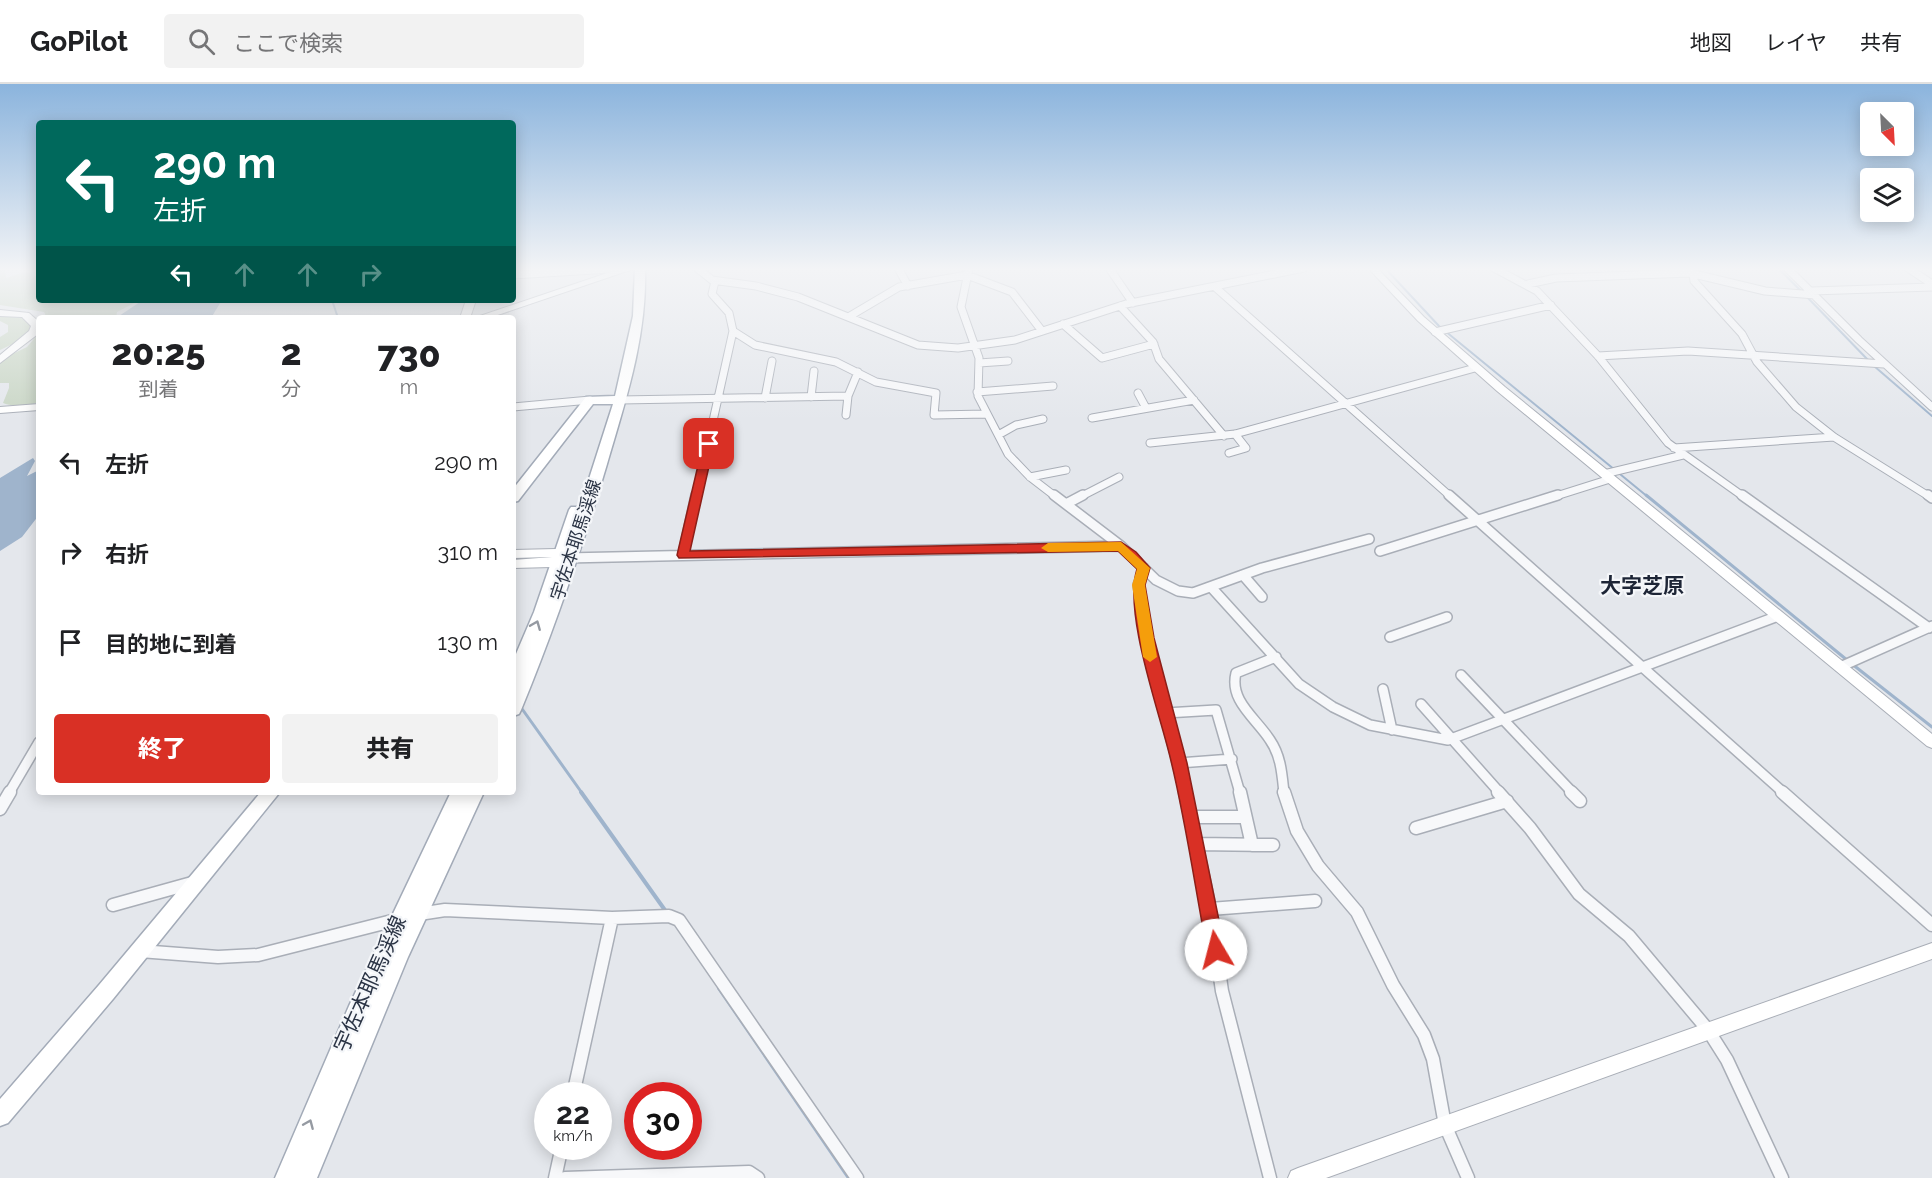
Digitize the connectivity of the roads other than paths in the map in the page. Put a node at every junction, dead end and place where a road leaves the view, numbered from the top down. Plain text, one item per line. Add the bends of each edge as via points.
1 (629, 319) edge
2 (639, 319) edge
3 (730, 319) edge
4 (857, 319) edge
5 (966, 319) edge
6 (1033, 319) edge
7 (1079, 319) edge
8 (1132, 319) edge
9 (1251, 319) edge
10 (1430, 319) edge
11 (1493, 319) edge
12 (1564, 319) edge
13 (1728, 319) edge
14 (1838, 319) edge
15 (1063, 324) junction
16 (36, 326) edge
17 (733, 331) junction
18 (1042, 331) junction
19 (1443, 331) junction
20 (1154, 344) junction
21 (976, 347) junction
22 (1753, 354) junction
23 (1598, 356) junction
24 (0, 360) edge
25 (772, 361) dead end
26 (1008, 361) dead end
27 (979, 363) junction
28 (1882, 364) junction
29 (1475, 368) junction
30 (814, 371) dead end
31 (858, 372) junction
32 (1053, 386) dead end
33 (977, 392) junction
34 (1138, 393) dead end
35 (848, 396) junction
36 (1919, 396) junction
37 (1932, 396) edge
38 (811, 397) junction
39 (765, 398) junction
40 (615, 399) junction
41 (719, 399) junction
42 (590, 400) junction
43 (1194, 400) junction
44 (1346, 403) junction
45 (36, 407) edge
46 (516, 407) edge
47 (1932, 407) edge
48 (1146, 408) junction
49 (0, 410) edge
50 (987, 414) junction
51 (846, 415) dead end
52 (1092, 418) dead end
53 (1043, 419) dead end
54 (1000, 434) junction
55 (1234, 434) junction
56 (1224, 436) junction
57 (1834, 437) junction
58 (1150, 442) dead end
59 (1674, 448) junction
60 (1229, 453) dead end
61 (1683, 455) junction
62 (1066, 470) dead end
63 (1612, 474) junction
64 (1030, 477) junction
65 (1119, 477) dead end
66 (516, 494) edge
67 (1932, 498) edge
68 (1066, 504) junction
69 (1476, 520) junction
70 (1369, 539) dead end
71 (1121, 546) junction
72 (1380, 551) dead end
73 (516, 554) edge
74 (683, 555) junction
75 (566, 558) junction
76 (516, 564) edge
77 (1144, 568) junction
78 (1244, 575) junction
79 (1211, 587) junction
80 (1262, 597) dead end
81 (1778, 616) junction
82 (1447, 617) dead end
83 (1930, 627) edge
84 (1390, 637) dead end
85 (1276, 657) junction
86 (1840, 667) junction
87 (1643, 668) junction
88 (516, 672) edge
89 (1461, 675) dead end
90 (1383, 689) dead end
91 (516, 703) edge
92 (1421, 704) dead end
93 (1166, 713) junction
94 (1505, 720) junction
95 (1392, 730) junction
96 (1453, 739) junction
97 (1932, 742) edge
98 (36, 747) edge
99 (1232, 759) junction
100 (1179, 763) junction
101 (269, 795) edge
102 (459, 795) edge
103 (473, 795) edge
104 (1507, 801) junction
105 (1580, 801) dead end
106 (0, 809) edge
107 (1245, 817) junction
108 (1190, 818) junction
109 (1416, 828) dead end
110 (1196, 844) junction
111 (1252, 845) junction
112 (1273, 845) dead end
113 (197, 882) junction
114 (1315, 902) dead end
115 (113, 904) dead end
116 (1210, 909) junction
117 (409, 917) junction
118 (612, 918) junction
119 (1932, 925) edge
120 (140, 951) junction
121 (1932, 951) edge
122 (1708, 1030) junction
123 (576, 1082) edge
124 (0, 1115) edge
125 (1445, 1125) junction
126 (559, 1160) edge
127 (286, 1178) edge
128 (306, 1178) edge
129 (555, 1178) edge
130 (565, 1178) edge
131 (758, 1178) edge
132 (857, 1178) edge
133 (1270, 1178) edge
134 (1298, 1178) edge
135 (1468, 1178) edge
136 (1782, 1178) edge

1 - 40 main road, 宇佐本耶馬渓線
2 - 40 main road, 宇佐本耶馬渓線
3 - 17 street
4 - 21 street via 918,345
5 - 21 street
6 - 18 street
7 - 15 street
8 - 20 street
9 - 44 street
10 - 19 street
11 - 19 street
12 - 23 street
13 - 22 street
14 - 28 street
15 - 18 street
15 - 20 street via 1102,358
16 - 24 street
17 - 31 street via 759,346 836,362
17 - 41 street
18 - 21 street
19 - 29 street
20 - 43 street via 1159,359
21 - 27 street
22 - 23 street via 1688,351
22 - 28 street
22 - 57 street via 1796,407
23 - 59 street
25 - 39 street
26 - 27 street
27 - 33 street
28 - 36 street
29 - 44 street
29 - 63 street
30 - 38 street
31 - 35 street
31 - 50 street via 876,382 936,393 934,415
32 - 33 street
33 - 50 street
34 - 48 street
35 - 38 street
35 - 51 street
36 - 37 street
36 - 47 street
38 - 39 street
39 - 41 street
40 - 41 street
40 - 42 main road
40 - 75 main road, 宇佐本耶馬渓線
41 - 74 street
42 - 46 street
42 - 66 main road
43 - 48 street
43 - 56 street
44 - 55 street
44 - 69 street
45 - 49 street
48 - 52 street
50 - 54 street
53 - 54 street via 1016,425
54 - 64 street via 1010,458
55 - 56 street
55 - 60 street via 1246,448
56 - 58 street
57 - 59 street
57 - 67 street
59 - 61 street
61 - 63 street
61 - 83 street
62 - 64 street
63 - 69 street
63 - 81 street
64 - 68 street
65 - 68 street
68 - 71 street
69 - 72 street
69 - 87 street
70 - 78 street
71 - 74 street
71 - 77 street
73 - 75 street via 556,553
74 - 75 street
75 - 76 street via 552,563
88 -> 75 main road, 宇佐本耶馬渓線
75 - 91 main road, 宇佐本耶馬渓線 via 544,638
77 - 79 street via 1156,580 1178,591
77 - 93 street via 1138,585 1153,668
78 - 79 street
78 - 80 street
79 - 85 street
81 - 86 street
81 - 87 street
82 - 84 street
83 - 86 street
85 - 95 street via 1299,684 1328,705
85 - 125 street via 1236,673 1236,696 1272,741 1283,773 1287,806 1307,850 1362,919 1392,985 1424,1035 1433,1059
86 - 97 street
87 - 94 street
87 - 119 street
89 - 94 street
90 - 95 street
92 - 96 street
93 - 99 street via 1216,710
93 - 100 street
94 - 96 street
94 - 105 street
95 - 96 street
96 - 104 street
98 - 106 street
99 - 100 street
99 - 107 street
100 - 108 street
101 - 113 main road
102 - 117 main road, 宇佐本耶馬渓線
103 - 117 main road, 宇佐本耶馬渓線
104 - 109 street
104 - 122 street via 1579,894 1629,936
107 - 108 street
107 - 111 street
108 - 110 street
110 - 111 street
110 - 116 street
111 - 112 street
113 - 115 street
113 - 120 main road
114 - 116 street
116 - 133 street via 1222,991
117 - 118 street via 445,910
117 - 120 street via 258,955 218,957
127 -> 117 main road, 宇佐本耶馬渓線 via 356,1013
117 - 128 main road, 宇佐本耶馬渓線
118 - 123 street
118 - 132 street via 669,916 679,920
120 - 124 main road
121 - 122 street
122 - 125 street
122 - 136 street via 1728,1059
125 - 134 street
125 - 135 street
126 - 129 street
130 - 131 street via 749,1172

